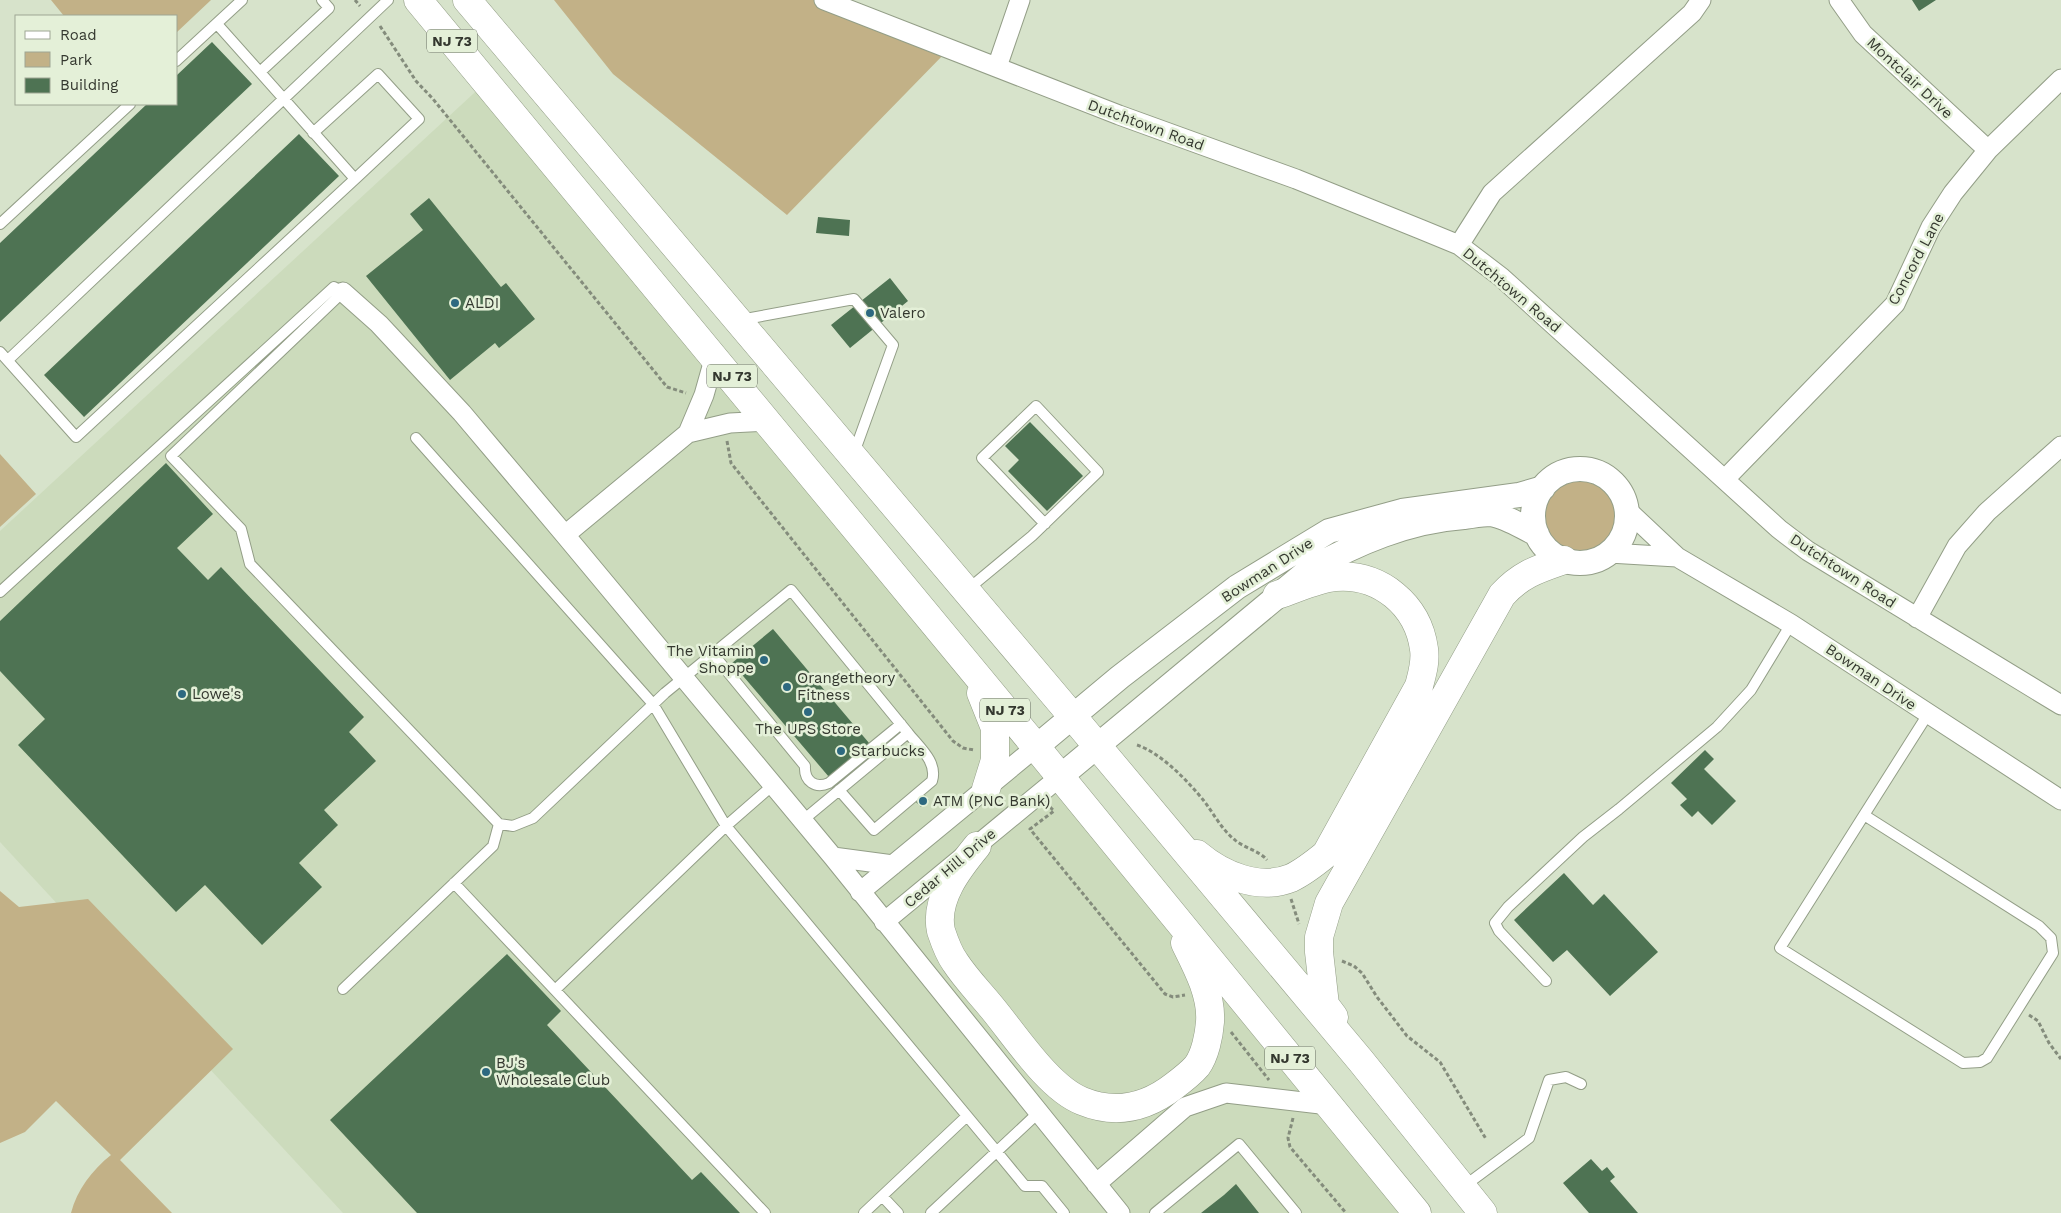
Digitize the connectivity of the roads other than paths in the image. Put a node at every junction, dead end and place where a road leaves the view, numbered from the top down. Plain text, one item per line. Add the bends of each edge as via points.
1 (242, 0) edge
2 (322, 0) edge
3 (388, 0) edge
4 (418, 0) edge
5 (467, 0) edge
6 (824, 0) edge
7 (1020, 0) edge
8 (1701, 0) edge
9 (1839, 0) edge
10 (217, 24) junction
11 (178, 59) edge
12 (997, 67) junction
13 (260, 72) junction
14 (2061, 79) edge
15 (284, 99) junction
16 (129, 105) edge
17 (313, 132) junction
18 (1988, 150) junction
19 (355, 179) junction
20 (0, 224) edge
21 (1459, 246) junction
22 (343, 292) junction
23 (738, 321) junction
24 (0, 352) edge
25 (715, 356) junction
26 (8, 360) junction
27 (769, 422) junction
28 (688, 433) junction
29 (416, 438) dead end
30 (2061, 446) edge
31 (852, 456) junction
32 (1725, 479) junction
33 (1543, 488) junction
34 (1626, 509) junction
35 (1044, 524) junction
36 (1537, 534) junction
37 (565, 535) junction
38 (1609, 553) junction
39 (1678, 557) junction
40 (1564, 560) junction
41 (967, 591) junction
42 (0, 592) edge
43 (1277, 595) junction
44 (1918, 618) junction
45 (1791, 624) junction
46 (713, 654) junction
47 (974, 673) junction
48 (684, 678) junction
49 (653, 704) junction
50 (2061, 705) edge
51 (1928, 714) junction
52 (1073, 716) junction
53 (901, 724) junction
54 (908, 733) junction
55 (1096, 746) junction
56 (1036, 747) junction
57 (1061, 776) junction
58 (809, 781) junction
59 (773, 785) junction
60 (986, 788) junction
61 (839, 790) junction
62 (2061, 800) edge
63 (826, 802) junction
64 (1145, 804) junction
65 (1864, 815) junction
66 (802, 820) junction
67 (499, 824) junction
68 (726, 826) junction
69 (977, 846) junction
70 (833, 858) junction
71 (893, 865) junction
72 (454, 883) junction
73 (860, 892) junction
74 (1164, 902) junction
75 (884, 922) junction
76 (1546, 981) dead end
77 (343, 989) dead end
78 (555, 990) junction
79 (1361, 1061) junction
80 (1581, 1084) dead end
81 (1329, 1105) junction
82 (1038, 1113) junction
83 (967, 1116) junction
84 (997, 1152) junction
85 (1096, 1184) junction
86 (1462, 1188) junction
87 (882, 1196) junction
88 (765, 1213) edge
89 (864, 1213) edge
90 (898, 1213) edge
91 (931, 1213) edge
92 (1064, 1213) edge
93 (1120, 1213) edge
94 (1155, 1213) edge
95 (1296, 1213) edge
96 (1417, 1213) edge
97 (1483, 1213) edge

1 - 10 lane
2 - 13 lane via 330,8
3 - 15 lane
4 - 25 highway, NJ 73
5 - 23 highway, NJ 73
6 - 12 street, Dutchtown Road
7 - 12 street
8 - 21 street via 1692,13 1492,194
9 - 18 street, Montclair Drive via 1863,34
10 - 11 lane
10 - 13 lane
12 - 21 street, Dutchtown Road via 1296,179
13 - 15 lane
14 - 18 street, Concord Lane
15 - 17 lane
15 - 26 lane
16 - 20 lane
17 - 19 lane
17 - 19 lane via 378,74 420,119
18 - 32 street, Concord Lane via 1953,193 1931,227 1895,304
19 - 26 lane via 76,437
21 - 32 street, Dutchtown Road via 1501,277
22 - 37 street via 379,324 462,414
22 - 42 lane via 334,286
22 - 67 lane via 171,456 241,529 250,564
23 - 31 highway, NJ 73
23 - 31 lane via 854,299 893,345
24 - 26 lane
25 - 27 highway, NJ 73
25 - 28 street via 704,395
27 - 28 street via 730,423
27 - 47 highway, NJ 73
28 - 37 street
29 - 49 lane
30 - 44 street via 1987,512 1957,546
31 - 41 highway, NJ 73
32 - 44 street, Dutchtown Road via 1808,551
33 - 34 street via 1561,474 1576,470 1592,471 1612,482 1622,494
33 - 36 street via 1534,506
33 - 52 street, Bowman Drive via 1519,496 1402,511 1329,531 1237,586
34 - 38 street via 1624,534
34 - 39 street, Bowman Drive
35 - 35 lane via 1098,472 1036,406 982,458
35 - 41 lane
36 - 40 street via 1545,547
36 - 43 street, Bowman Drive via 1491,514 1441,519 1377,537 1342,552 1309,570
37 - 48 street
38 - 39 street, Bowman Drive
38 - 40 street via 1587,562
39 - 45 street, Bowman Drive
40 - 79 highway via 1527,574 1502,595 1329,903 1319,937 1325,1005 1356,1048
41 - 52 highway, NJ 73
43 - 55 street, Bowman Drive
43 - 64 highway via 1335,577 1371,582 1402,601 1413,616 1424,650 1424,669 1419,686 1326,854 1290,878 1264,883 1241,879 1199,856
44 - 50 street, Dutchtown Road
45 - 51 street, Bowman Drive
45 - 76 lane via 1751,690 1717,727 1583,836 1495,923
46 - 48 lane
46 - 53 lane via 791,590
46 - 58 lane via 805,766
47 - 56 highway, NJ 73
47 - 60 highway via 995,728 995,760
48 - 49 lane
48 - 59 street
49 - 67 lane via 533,818 513,826
49 - 68 lane
51 - 62 street, Bowman Drive
51 - 65 lane
52 - 55 highway, NJ 73
52 - 56 street, Bowman Drive
53 - 54 lane
53 - 58 lane via 829,783 820,786
54 - 61 lane
54 - 61 lane via 932,765 932,781 874,830
55 - 57 street, Bowman Drive
55 - 64 highway, NJ 73
56 - 57 highway, NJ 73
56 - 60 street
57 - 69 street, Cedar Hill Drive
57 - 74 highway, NJ 73
58 - 63 lane
59 - 66 street
59 - 68 lane
60 - 71 street
61 - 63 lane
63 - 66 lane
64 - 79 highway, NJ 73
65 - 65 lane via 1780,948 1963,1064 1980,1062 1987,1058 2053,953 2050,938 2046,931
66 - 70 street
67 - 72 lane via 493,846
68 - 78 lane
68 - 83 lane
69 - 74 highway via 956,871 944,900 941,930 954,961 1050,1079 1082,1101 1118,1109 1134,1107 1159,1098 1197,1065 1210,1021 1206,995 1198,969
69 - 75 street, Cedar Hill Drive
70 - 71 street
70 - 73 street
71 - 73 street
72 - 77 lane
72 - 78 lane
73 - 75 street
74 - 81 highway, NJ 73
75 - 82 street
78 - 88 lane
79 - 86 highway, NJ 73
80 - 86 lane via 1566,1077 1549,1080 1529,1138
81 - 85 street via 1226,1093 1185,1107
81 - 96 highway, NJ 73
82 - 84 lane
82 - 85 street
83 - 84 lane
83 - 87 lane
84 - 91 lane
84 - 92 lane via 1025,1186 1042,1186
85 - 93 street
86 - 97 highway, NJ 73
87 - 89 lane
87 - 90 lane
94 - 95 lane via 1239,1144

